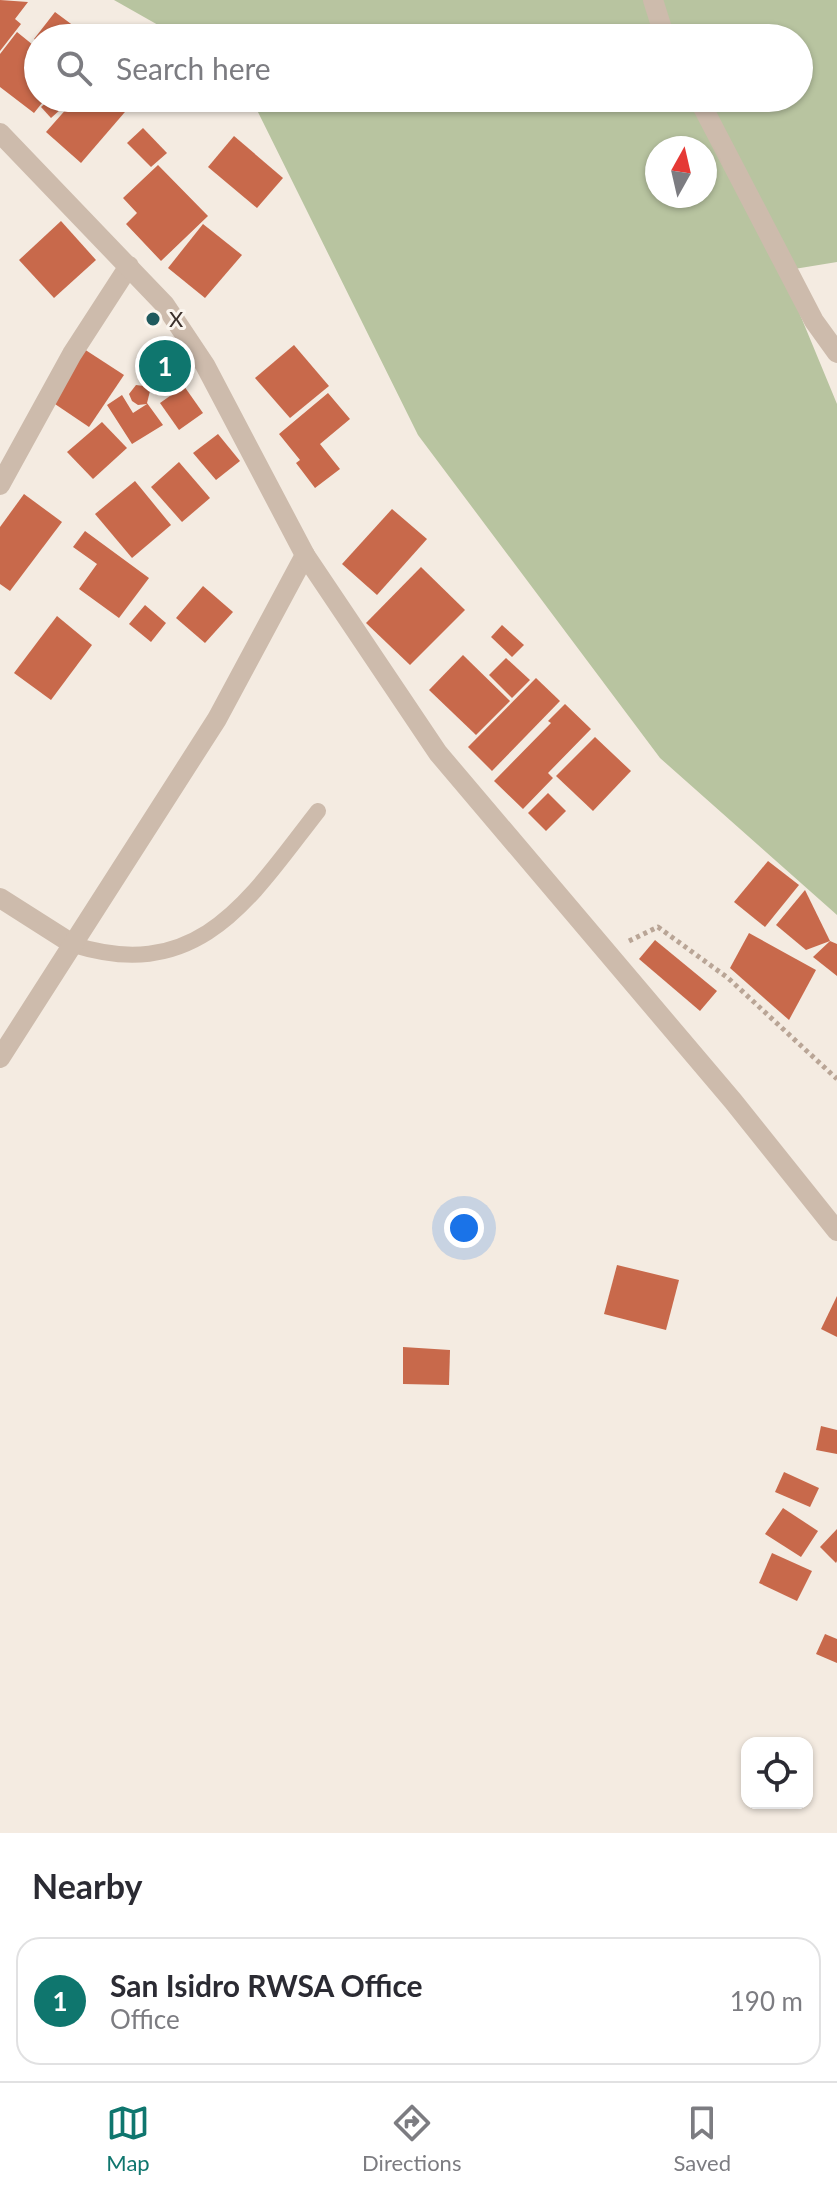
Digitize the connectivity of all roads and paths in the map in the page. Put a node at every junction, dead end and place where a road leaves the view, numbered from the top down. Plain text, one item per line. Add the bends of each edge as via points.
1 (653, 0) edge
2 (661, 24) edge
3 (705, 112) edge
4 (0, 133) edge
5 (129, 266) junction
6 (837, 353) edge
7 (0, 485) edge
8 (305, 555) junction
9 (318, 811) dead end
10 (0, 898) edge
11 (74, 945) junction
12 (606, 951) junction
13 (0, 1058) edge
14 (837, 1079) edge
15 (837, 1231) edge

1 - 2 street
3 - 6 street via 814,321
4 - 5 street
5 - 7 street via 72,354
5 - 8 street via 165,305 205,365
8 - 11 street via 217,719
8 - 12 street via 438,753
9 - 11 lane via 253,894 220,925 191,942 148,955 107,955
10 - 11 street
11 - 13 street
12 - 14 path via 658,927 728,978
12 - 15 street

